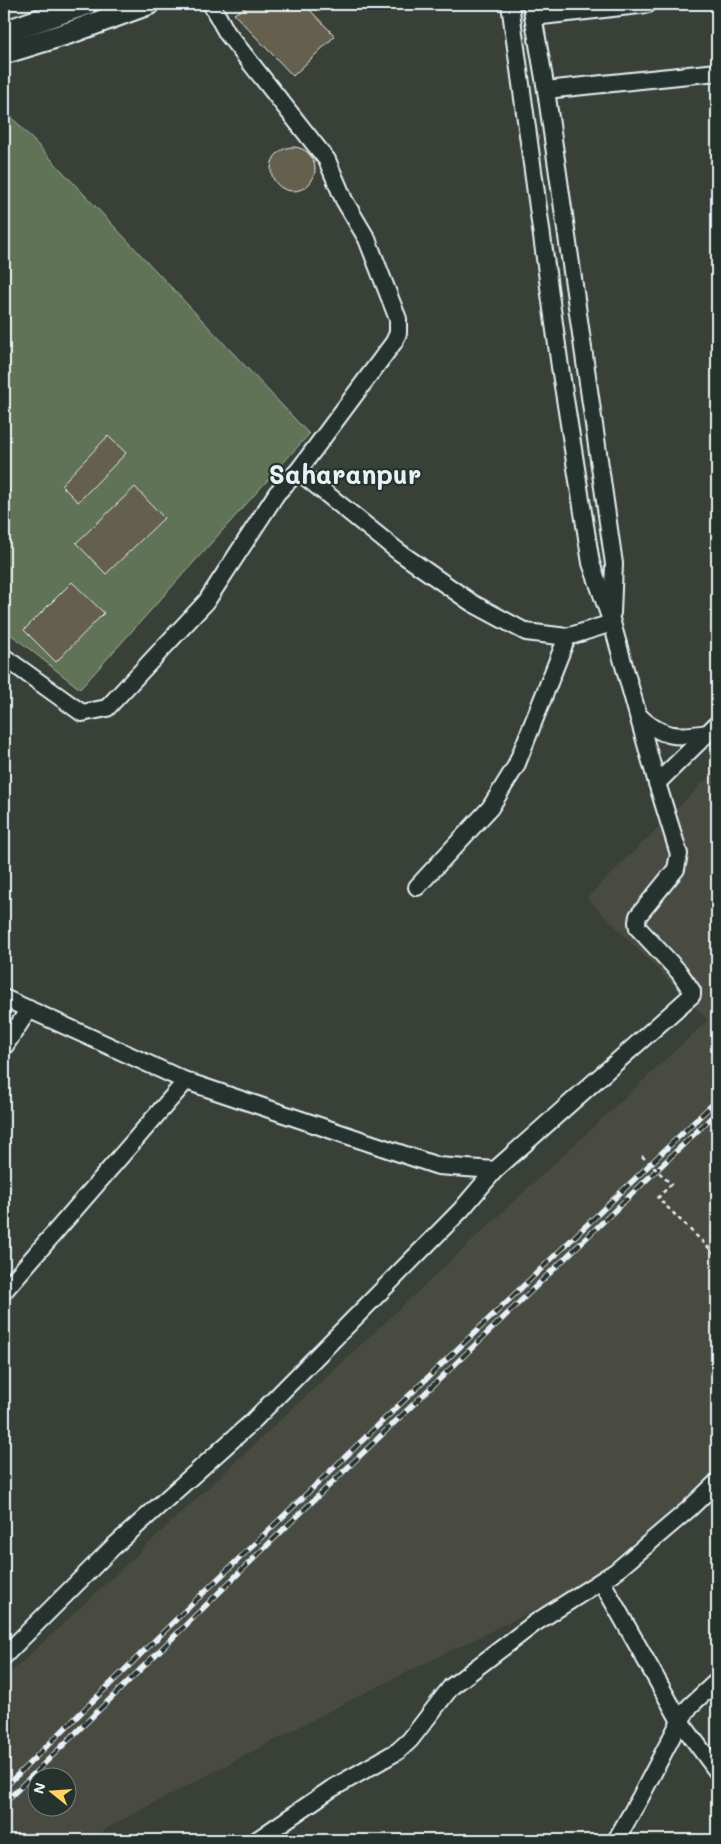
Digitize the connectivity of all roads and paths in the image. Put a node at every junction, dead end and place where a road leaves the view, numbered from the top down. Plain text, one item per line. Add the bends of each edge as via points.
1 (148, 4) edge
2 (211, 4) edge
3 (510, 4) edge
4 (648, 4) edge
5 (77, 7) edge
6 (532, 10) edge
7 (4, 32) edge
8 (72, 32) junction
9 (4, 53) edge
10 (717, 72) edge
11 (546, 90) junction
12 (298, 471) junction
13 (612, 623) junction
14 (567, 637) junction
15 (4, 658) edge
16 (638, 715) junction
17 (713, 728) edge
18 (657, 783) junction
19 (417, 887) dead end
20 (4, 998) edge
21 (29, 1009) junction
22 (4, 1047) edge
23 (186, 1081) junction
24 (642, 1156) dead end
25 (495, 1170) junction
26 (717, 1256) edge
27 (4, 1291) edge
28 (717, 1482) edge
29 (602, 1582) junction
30 (4, 1656) edge
31 (717, 1681) edge
32 (680, 1721) junction
33 (717, 1771) edge
34 (257, 1840) edge
35 (616, 1840) edge

1 - 8 main road
2 - 12 street via 227,33 327,160 344,200 367,239 398,319 394,342
3 - 13 street via 591,564
4 - 6 street
5 - 7 main road
5 - 8 main road
6 - 11 street
8 - 9 main road
10 - 11 street
11 - 13 street via 614,564
12 - 14 street via 399,552 472,603 526,632
12 - 15 street via 277,493 206,602 107,708 82,713
13 - 14 street
13 - 16 street
14 - 19 street via 516,766 490,808
16 - 17 street via 651,728 670,735 687,736
16 - 18 street
17 - 18 street
18 - 25 street via 679,861 676,870 638,916 637,922 638,928 679,972 692,995
20 - 21 street
21 - 22 street
21 - 23 street
23 - 25 street via 438,1166
23 - 27 street
24 - 26 path, bridge via 671,1184 658,1198
25 - 30 street via 461,1210 251,1423 113,1547
28 - 29 street
29 - 32 street
29 - 34 street via 535,1623 451,1687 398,1751 331,1789
31 - 32 street via 690,1706
32 - 33 street
32 - 35 street

